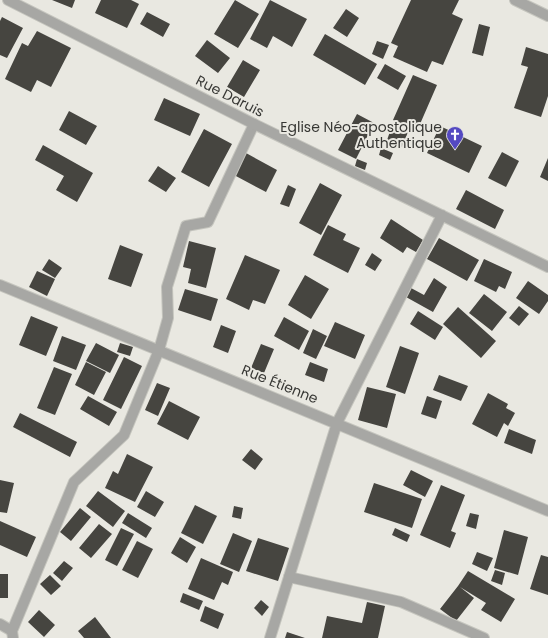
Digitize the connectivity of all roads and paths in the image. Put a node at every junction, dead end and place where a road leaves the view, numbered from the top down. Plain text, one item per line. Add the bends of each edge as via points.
1 (8, 0) edge
2 (515, 0) edge
3 (548, 16) edge
4 (254, 124) junction
5 (442, 215) junction
6 (548, 267) edge
7 (0, 285) edge
8 (159, 350) junction
9 (337, 423) junction
10 (548, 511) edge
11 (289, 577) junction
12 (0, 624) edge
13 (12, 634) edge
14 (270, 638) edge
15 (484, 638) edge

1 - 4 street, Rue Daruis
2 - 3 street
4 - 5 street, Rue Daruis
4 - 8 street via 208,222 186,226 167,287 168,318
5 - 6 street, Rue Daruis
5 - 9 street
7 - 8 street, Rue Étienne
8 - 9 street, Rue Étienne
8 - 13 street via 124,435 74,482
9 - 10 street, Rue Étienne
9 - 11 street
11 - 14 street
11 - 15 street via 401,602
12 - 13 street

